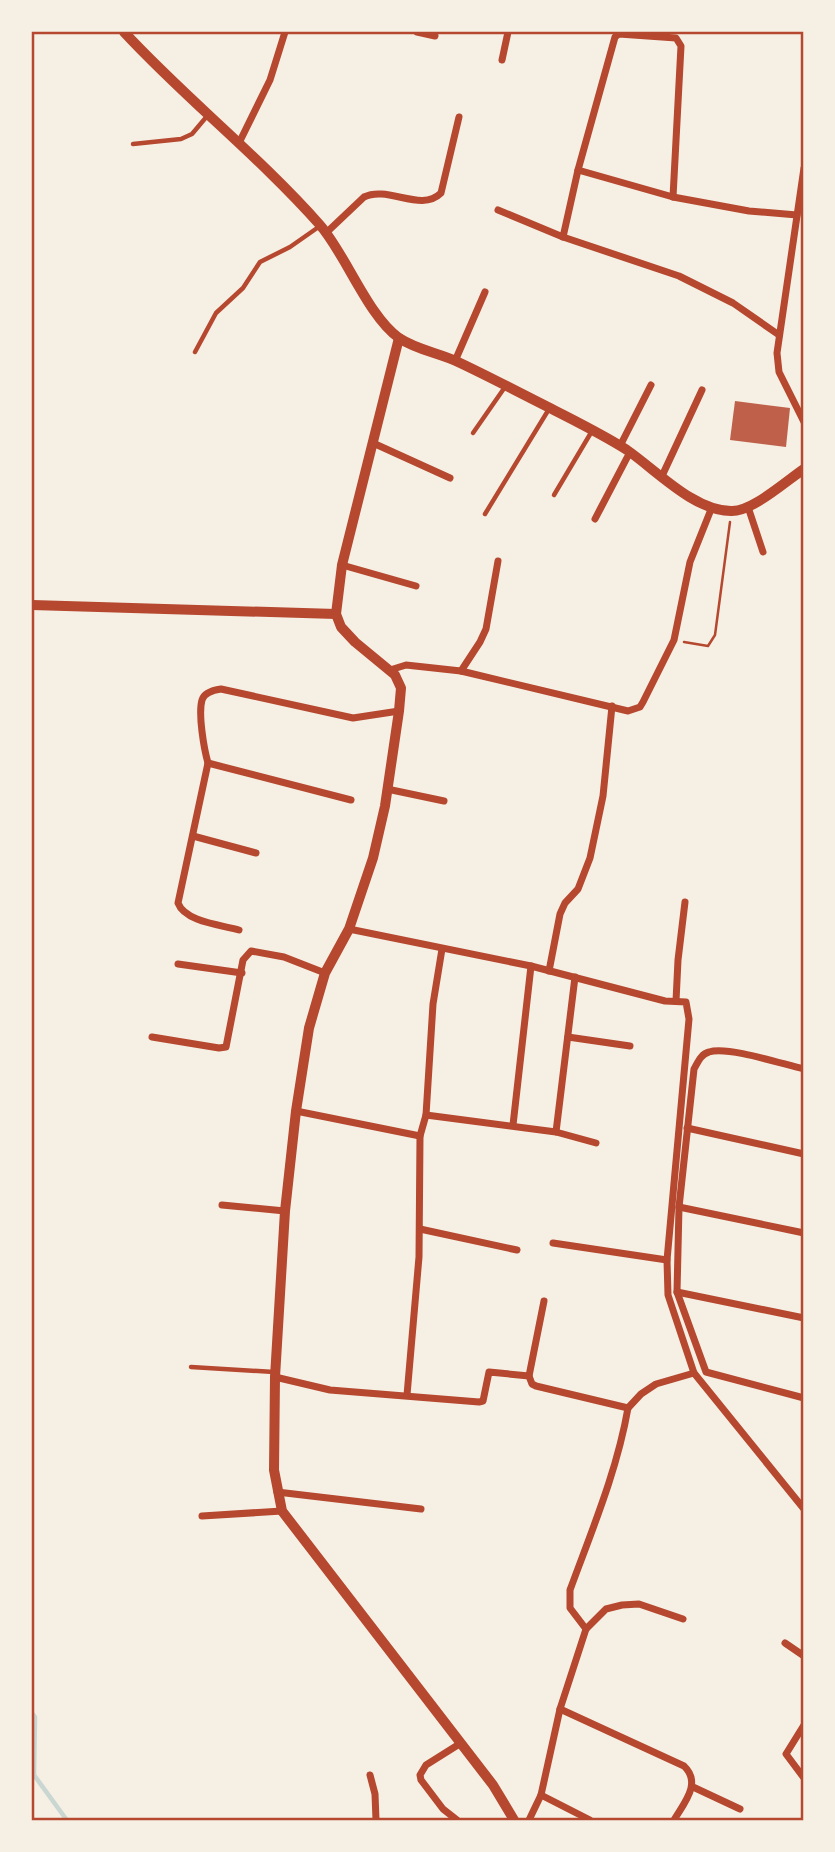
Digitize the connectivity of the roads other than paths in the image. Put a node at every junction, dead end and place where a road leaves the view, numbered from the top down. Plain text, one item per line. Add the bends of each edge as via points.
1 (124, 32) edge
2 (285, 32) edge
3 (417, 32) edge
4 (508, 32) edge
5 (435, 36) dead end
6 (502, 60) dead end
7 (208, 114) junction
8 (459, 117) dead end
9 (239, 143) junction
10 (133, 144) dead end
11 (803, 168) edge
12 (578, 170) junction
13 (673, 197) junction
14 (498, 210) dead end
15 (797, 215) junction
16 (323, 229) junction
17 (563, 237) junction
18 (485, 292) dead end
19 (779, 335) junction
20 (399, 338) junction
21 (195, 352) dead end
22 (455, 361) junction
23 (651, 385) dead end
24 (506, 386) junction
25 (702, 390) dead end
26 (549, 408) junction
27 (803, 422) edge
28 (593, 430) junction
29 (473, 433) dead end
30 (373, 443) junction
31 (625, 449) junction
32 (803, 469) edge
33 (662, 476) junction
34 (450, 478) dead end
35 (554, 495) dead end
36 (712, 507) junction
37 (748, 507) junction
38 (485, 514) dead end
39 (595, 519) dead end
40 (763, 552) dead end
41 (498, 561) dead end
42 (342, 565) junction
43 (416, 586) dead end
44 (32, 605) edge
45 (336, 614) junction
46 (390, 670) junction
47 (461, 671) junction
48 (612, 706) junction
49 (400, 711) junction
50 (208, 763) junction
51 (387, 789) junction
52 (351, 800) dead end
53 (444, 801) dead end
54 (193, 836) junction
55 (256, 853) dead end
56 (685, 902) dead end
57 (349, 929) junction
58 (239, 930) dead end
59 (442, 949) junction
60 (178, 964) dead end
61 (531, 966) junction
62 (549, 971) junction
63 (242, 973) junction
64 (325, 974) junction
65 (575, 977) junction
66 (676, 1001) junction
67 (152, 1037) dead end
68 (568, 1037) junction
69 (630, 1046) dead end
70 (803, 1069) edge
71 (296, 1111) junction
72 (426, 1115) junction
73 (513, 1125) junction
74 (687, 1128) junction
75 (556, 1132) junction
76 (420, 1136) junction
77 (596, 1143) dead end
78 (803, 1154) edge
79 (222, 1205) dead end
80 (679, 1207) junction
81 (285, 1211) junction
82 (420, 1229) junction
83 (803, 1233) edge
84 (553, 1243) dead end
85 (517, 1250) dead end
86 (667, 1260) junction
87 (677, 1292) junction
88 (544, 1301) dead end
89 (803, 1318) edge
90 (191, 1367) dead end
91 (694, 1373) junction
92 (276, 1375) junction
93 (529, 1376) junction
94 (407, 1395) junction
95 (803, 1398) edge
96 (628, 1408) junction
97 (277, 1492) junction
98 (421, 1509) dead end
99 (803, 1510) edge
100 (282, 1511) junction
101 (202, 1516) dead end
102 (683, 1619) dead end
103 (586, 1629) junction
104 (785, 1643) dead end
105 (803, 1656) edge
106 (560, 1709) junction
107 (803, 1725) edge
108 (461, 1743) junction
109 (370, 1775) dead end
110 (803, 1778) edge
111 (692, 1787) junction
112 (541, 1794) junction
113 (740, 1809) dead end
114 (376, 1821) edge
115 (457, 1821) edge
116 (514, 1821) edge
117 (529, 1821) edge
118 (590, 1821) edge
119 (674, 1821) edge

1 - 7 main road
2 - 9 street via 270,80
3 - 5 street
4 - 6 street
7 - 9 main road
7 - 10 lane via 192,134 181,139
8 - 16 street via 436,198 422,201 370,194
9 - 16 main road
11 - 15 street
12 - 13 street
12 - 13 street via 615,37 624,33 676,37 681,46
12 - 17 street
13 - 15 street
14 - 17 street
15 - 19 street
16 - 20 main road via 372,306
16 - 21 lane via 261,262 243,288 216,313
17 - 19 street via 679,276 733,303
18 - 22 street
19 - 27 street via 779,372
20 - 22 main road
20 - 30 street
22 - 24 main road
23 - 31 street
24 - 26 main road
24 - 29 lane
25 - 33 street
26 - 28 main road
26 - 38 lane
28 - 31 main road
28 - 35 lane
30 - 34 street
30 - 42 street
31 - 33 main road
31 - 39 street
32 - 37 main road
33 - 36 main road via 694,500
36 - 37 main road via 732,512
36 - 48 street via 690,562 674,640 653,687 640,707 628,711
37 - 40 street
41 - 47 street via 486,629
42 - 43 street
42 - 45 street
44 - 45 street
45 - 46 street via 355,642
46 - 47 street via 406,665
46 - 49 street via 401,688
47 - 48 street
48 - 62 street via 603,796 590,858 578,889 560,914
49 - 50 street via 353,718 232,691 213,691 202,701
49 - 51 street
50 - 52 street
50 - 54 street
51 - 53 street
51 - 57 street via 373,858
54 - 55 street
54 - 58 street via 178,898 180,908 188,915
56 - 66 street
57 - 59 street
57 - 64 street
59 - 61 street
59 - 72 street via 433,1004
60 - 63 street
61 - 62 street
61 - 73 street
62 - 65 street
63 - 64 street via 245,956 254,951 284,957
63 - 67 street via 226,1047
64 - 71 street via 309,1028
65 - 66 street
65 - 68 street
66 - 86 street via 686,1002 689,1019
68 - 69 street
68 - 75 street
70 - 74 street via 726,1051 709,1052 694,1069
71 - 76 street
71 - 81 street
72 - 73 street
72 - 76 street
73 - 75 street
74 - 78 street
74 - 80 street
75 - 77 street
76 - 82 street
79 - 81 street
80 - 83 street
80 - 87 street
81 - 92 street
82 - 85 street
82 - 94 street
84 - 86 street
86 - 91 street via 668,1294
87 - 89 street
87 - 95 street via 706,1372
88 - 93 street
90 - 92 lane
91 - 96 street via 656,1384
91 - 99 street
92 - 94 street via 330,1390
92 - 97 street
93 - 94 street via 489,1372 479,1402
93 - 96 street via 536,1386
96 - 103 street via 607,1492 570,1590 570,1608
97 - 98 street
97 - 100 street
100 - 101 street
100 - 108 street
102 - 103 street via 639,1604 622,1605 606,1609
103 - 106 street
104 - 105 street
106 - 111 street via 684,1766 692,1776
106 - 112 street
107 - 110 street via 786,1754
108 - 115 street via 426,1765 420,1775
108 - 116 street
109 - 114 street
111 - 113 street
111 - 119 street
112 - 117 street
112 - 118 street

